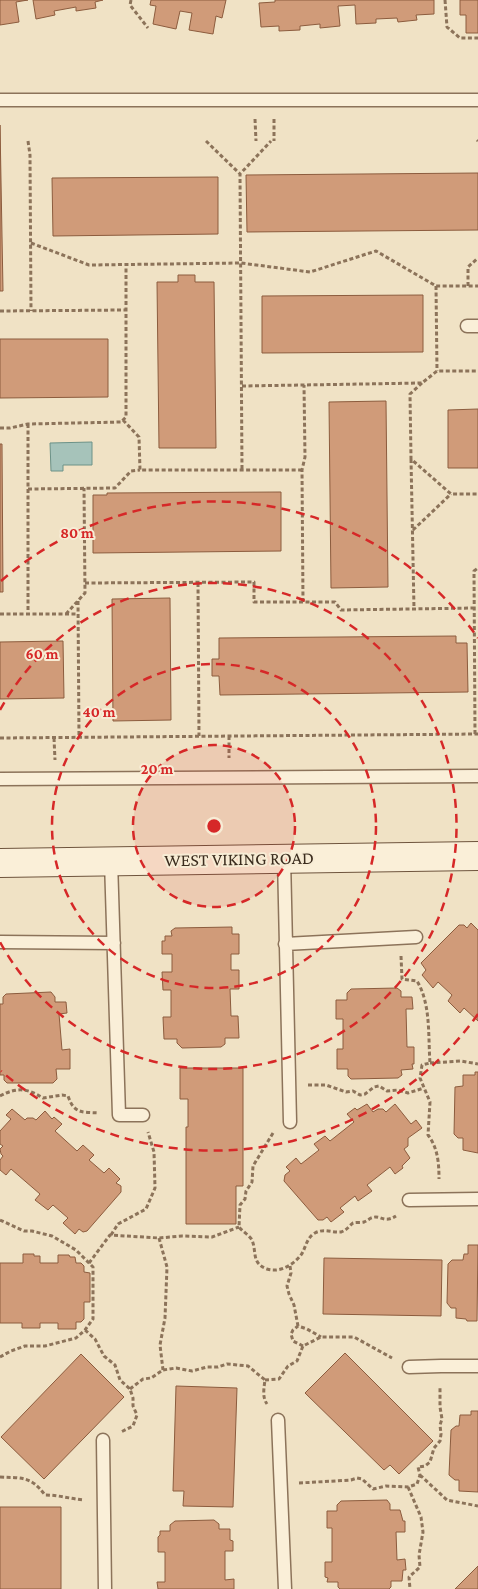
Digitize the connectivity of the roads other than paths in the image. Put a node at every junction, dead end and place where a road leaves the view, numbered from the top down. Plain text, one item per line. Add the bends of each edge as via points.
1 (0, 100) edge
2 (478, 100) edge
3 (478, 776) edge
4 (0, 779) edge
5 (478, 856) edge
6 (284, 858) junction
7 (111, 861) junction
8 (0, 863) edge
9 (416, 937) dead end
10 (0, 942) edge
11 (114, 943) junction
12 (286, 944) junction
13 (144, 1115) road end
14 (290, 1122) road end
15 (478, 1198) edge
16 (409, 1200) road end
17 (478, 1366) edge
18 (409, 1367) road end
19 (278, 1420) road end
20 (103, 1440) road end
21 (106, 1589) edge
22 (284, 1589) edge

1 - 2 lane
3 - 4 lane
5 - 6 street, WEST VIKING ROAD
6 - 7 street, WEST VIKING ROAD
6 - 12 lane
7 - 8 street, WEST VIKING ROAD
7 - 11 lane
9 - 12 lane
10 - 11 lane
11 - 13 lane via 119,1115
12 - 14 lane
15 - 16 lane
17 - 18 lane
19 - 22 lane
20 - 21 lane

